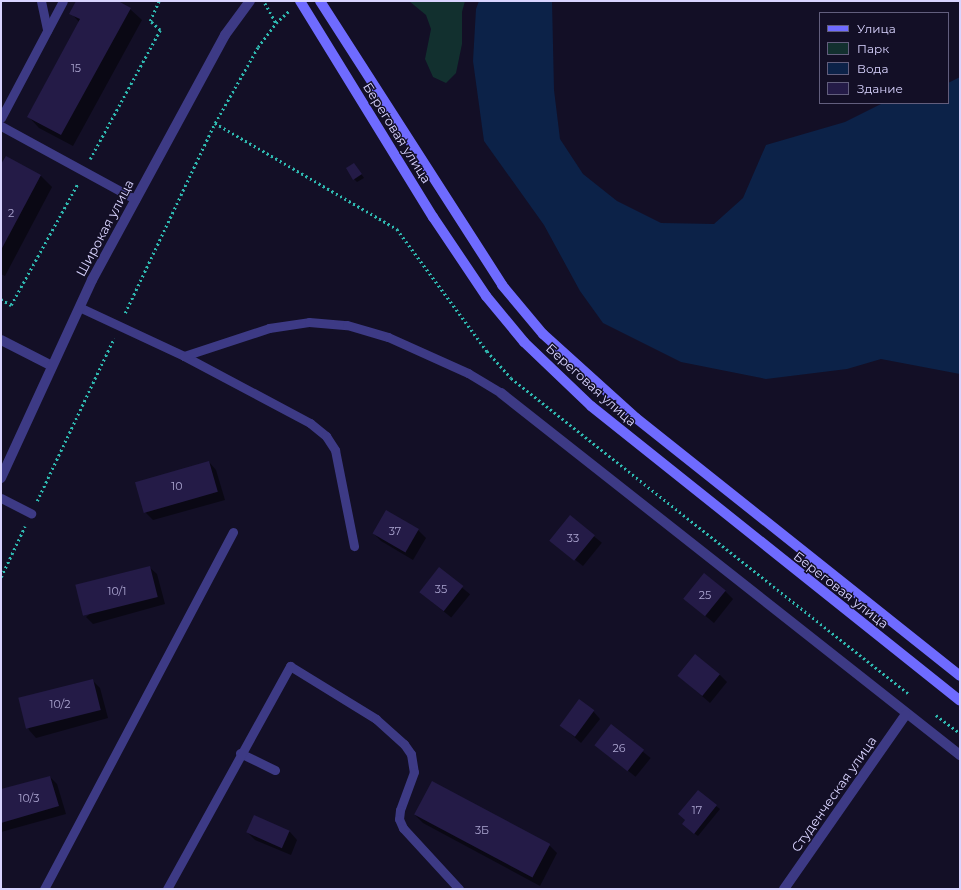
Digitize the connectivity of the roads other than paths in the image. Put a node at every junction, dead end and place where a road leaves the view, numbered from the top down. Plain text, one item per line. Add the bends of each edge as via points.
1 (41, 1) edge
2 (63, 1) edge
3 (250, 1) edge
4 (300, 1) edge
5 (320, 1) edge
6 (48, 30) junction
7 (1, 118) edge
8 (1, 126) edge
9 (135, 199) junction
10 (79, 307) junction
11 (1, 340) edge
12 (184, 356) junction
13 (52, 366) junction
14 (501, 393) joint
15 (1, 478) edge
16 (1, 498) edge
17 (31, 513) road end
18 (233, 532) dead end
19 (354, 546) dead end
20 (960, 676) edge
21 (960, 701) edge
22 (906, 714) junction
23 (240, 753) junction
24 (960, 755) edge
25 (275, 770) dead end
26 (44, 889) edge
27 (167, 889) edge
28 (459, 889) edge
29 (784, 889) edge

1 - 6 lane
2 - 6 lane
3 - 9 street, Широкая улица via 225,35
4 - 21 main road, Береговая улица via 433,217 486,296 524,342 603,416
5 - 20 main road, Береговая улица via 502,285 543,334 636,418
6 - 7 lane
8 - 9 lane
9 - 10 street, Широкая улица
10 - 12 lane
10 - 13 street, Широкая улица
11 - 13 street
12 - 14 lane via 269,328 309,322 347,325 388,338 468,373
12 - 19 lane via 310,423 326,436 335,450
13 - 15 street, Широкая улица
14 - 22 street
16 - 17 lane
18 - 26 lane
22 - 24 street
22 - 29 street, Студенческая улица
23 - 25 lane
23 - 27 lane
23 - 28 lane via 290,666 376,719 394,732 411,754 414,772 400,810 402,828

